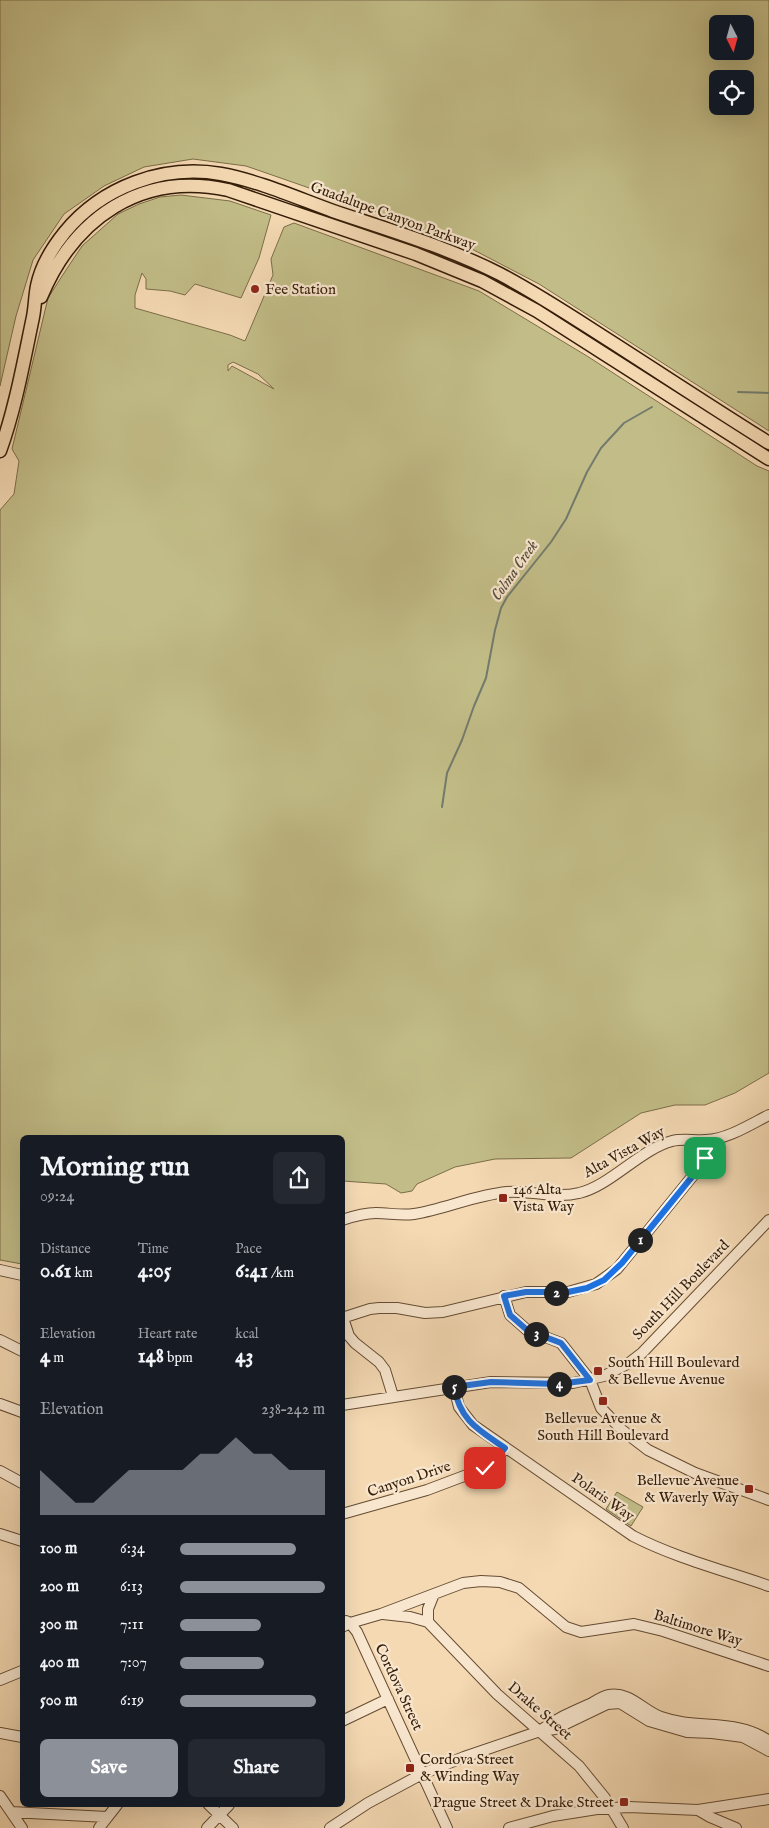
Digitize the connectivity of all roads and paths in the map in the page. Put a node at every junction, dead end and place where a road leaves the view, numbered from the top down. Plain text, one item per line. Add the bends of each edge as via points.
1 (111, 201) junction
2 (769, 443) edge
3 (0, 451) edge
4 (769, 459) edge
5 (769, 1115) edge
6 (706, 1140) junction
7 (345, 1219) edge
8 (769, 1220) edge
9 (0, 1270) edge
10 (20, 1275) edge
11 (504, 1296) junction
12 (345, 1317) edge
13 (345, 1325) edge
14 (0, 1340) edge
15 (20, 1350) edge
16 (590, 1380) junction
17 (454, 1387) junction
18 (393, 1396) junction
19 (0, 1404) edge
20 (345, 1404) edge
21 (20, 1411) edge
22 (505, 1448) junction
23 (0, 1471) edge
24 (20, 1482) edge
25 (769, 1500) edge
26 (345, 1513) edge
27 (0, 1534) edge
28 (20, 1540) edge
29 (769, 1586) edge
30 (434, 1594) junction
31 (381, 1614) junction
32 (428, 1622) junction
33 (345, 1623) edge
34 (769, 1666) edge
35 (20, 1672) edge
36 (0, 1680) edge
37 (388, 1699) junction
38 (345, 1720) edge
39 (20, 1730) edge
40 (0, 1731) edge
41 (540, 1731) junction
42 (20, 1736) edge
43 (769, 1741) edge
44 (769, 1751) edge
45 (422, 1774) junction
46 (0, 1796) edge
47 (769, 1799) edge
48 (116, 1807) edge
49 (211, 1807) edge
50 (227, 1807) edge
51 (612, 1808) junction
52 (698, 1810) junction
53 (11, 1812) junction
54 (219, 1815) junction
55 (107, 1817) junction
56 (22, 1828) edge
57 (99, 1828) edge
58 (207, 1828) edge
59 (233, 1828) edge
60 (330, 1828) edge
61 (447, 1828) edge
62 (510, 1828) edge
63 (623, 1828) edge
64 (736, 1828) edge

1 - 2 main road, Guadalupe Canyon Parkway via 134,182 174,173 222,174 449,251 546,300
1 - 3 main road, Guadalupe Canyon Parkway via 67,249 34,313
1 - 4 main road, Guadalupe Canyon Parkway via 183,186 228,190 452,268 530,307
5 - 6 street, Alta Vista Way via 733,1134
6 - 7 street, Alta Vista Way via 671,1141 659,1146 579,1193 488,1194 414,1214 360,1214
6 - 11 street via 706,1153 700,1167 611,1275 578,1290
8 - 16 street, South Hill Boulevard via 642,1352 616,1370
9 - 10 street
11 - 12 street via 443,1312 379,1308
11 - 16 street via 510,1315 527,1330 561,1343
13 - 18 street via 348,1336 379,1362
14 - 15 street
16 - 17 street, South Hill Boulevard via 558,1384 491,1382
16 - 25 street via 601,1408 648,1450 696,1473
17 - 18 street, South Hill Boulevard
17 - 22 street, Polaris Way via 465,1417
18 - 20 street, South Hill Boulevard
19 - 21 street
22 - 26 street, Canyon Drive via 494,1462 472,1474
22 - 29 street, Polaris Way via 647,1544
23 - 24 street
27 - 28 street
30 - 31 street, Baltimore Way
30 - 32 street via 428,1609
30 - 34 street, Baltimore Way via 463,1583 500,1582 519,1588 566,1627 581,1632 634,1624
31 - 32 street
31 - 33 street, Baltimore Way
32 - 41 street, Drake Street via 487,1684
33 - 37 street, Cordova Street via 357,1632
35 - 36 street
37 - 38 street
37 - 45 street, Cordova Street
39 - 40 street
40 - 42 street
41 - 43 street via 609,1695 621,1695 661,1717 746,1729
41 - 44 street via 555,1729 607,1704 620,1703 649,1721 670,1728 743,1737
41 - 45 street
41 - 51 street, Drake Street via 579,1766
45 - 60 street
45 - 61 street, Cordova Street
46 - 53 street
47 - 52 street
48 - 55 street
49 - 54 street
50 - 54 street
51 - 52 street
51 - 62 street via 561,1815
51 - 63 street, Drake Street
52 - 64 street
53 - 55 street
53 - 56 street
54 - 58 street
54 - 59 street
55 - 57 street

